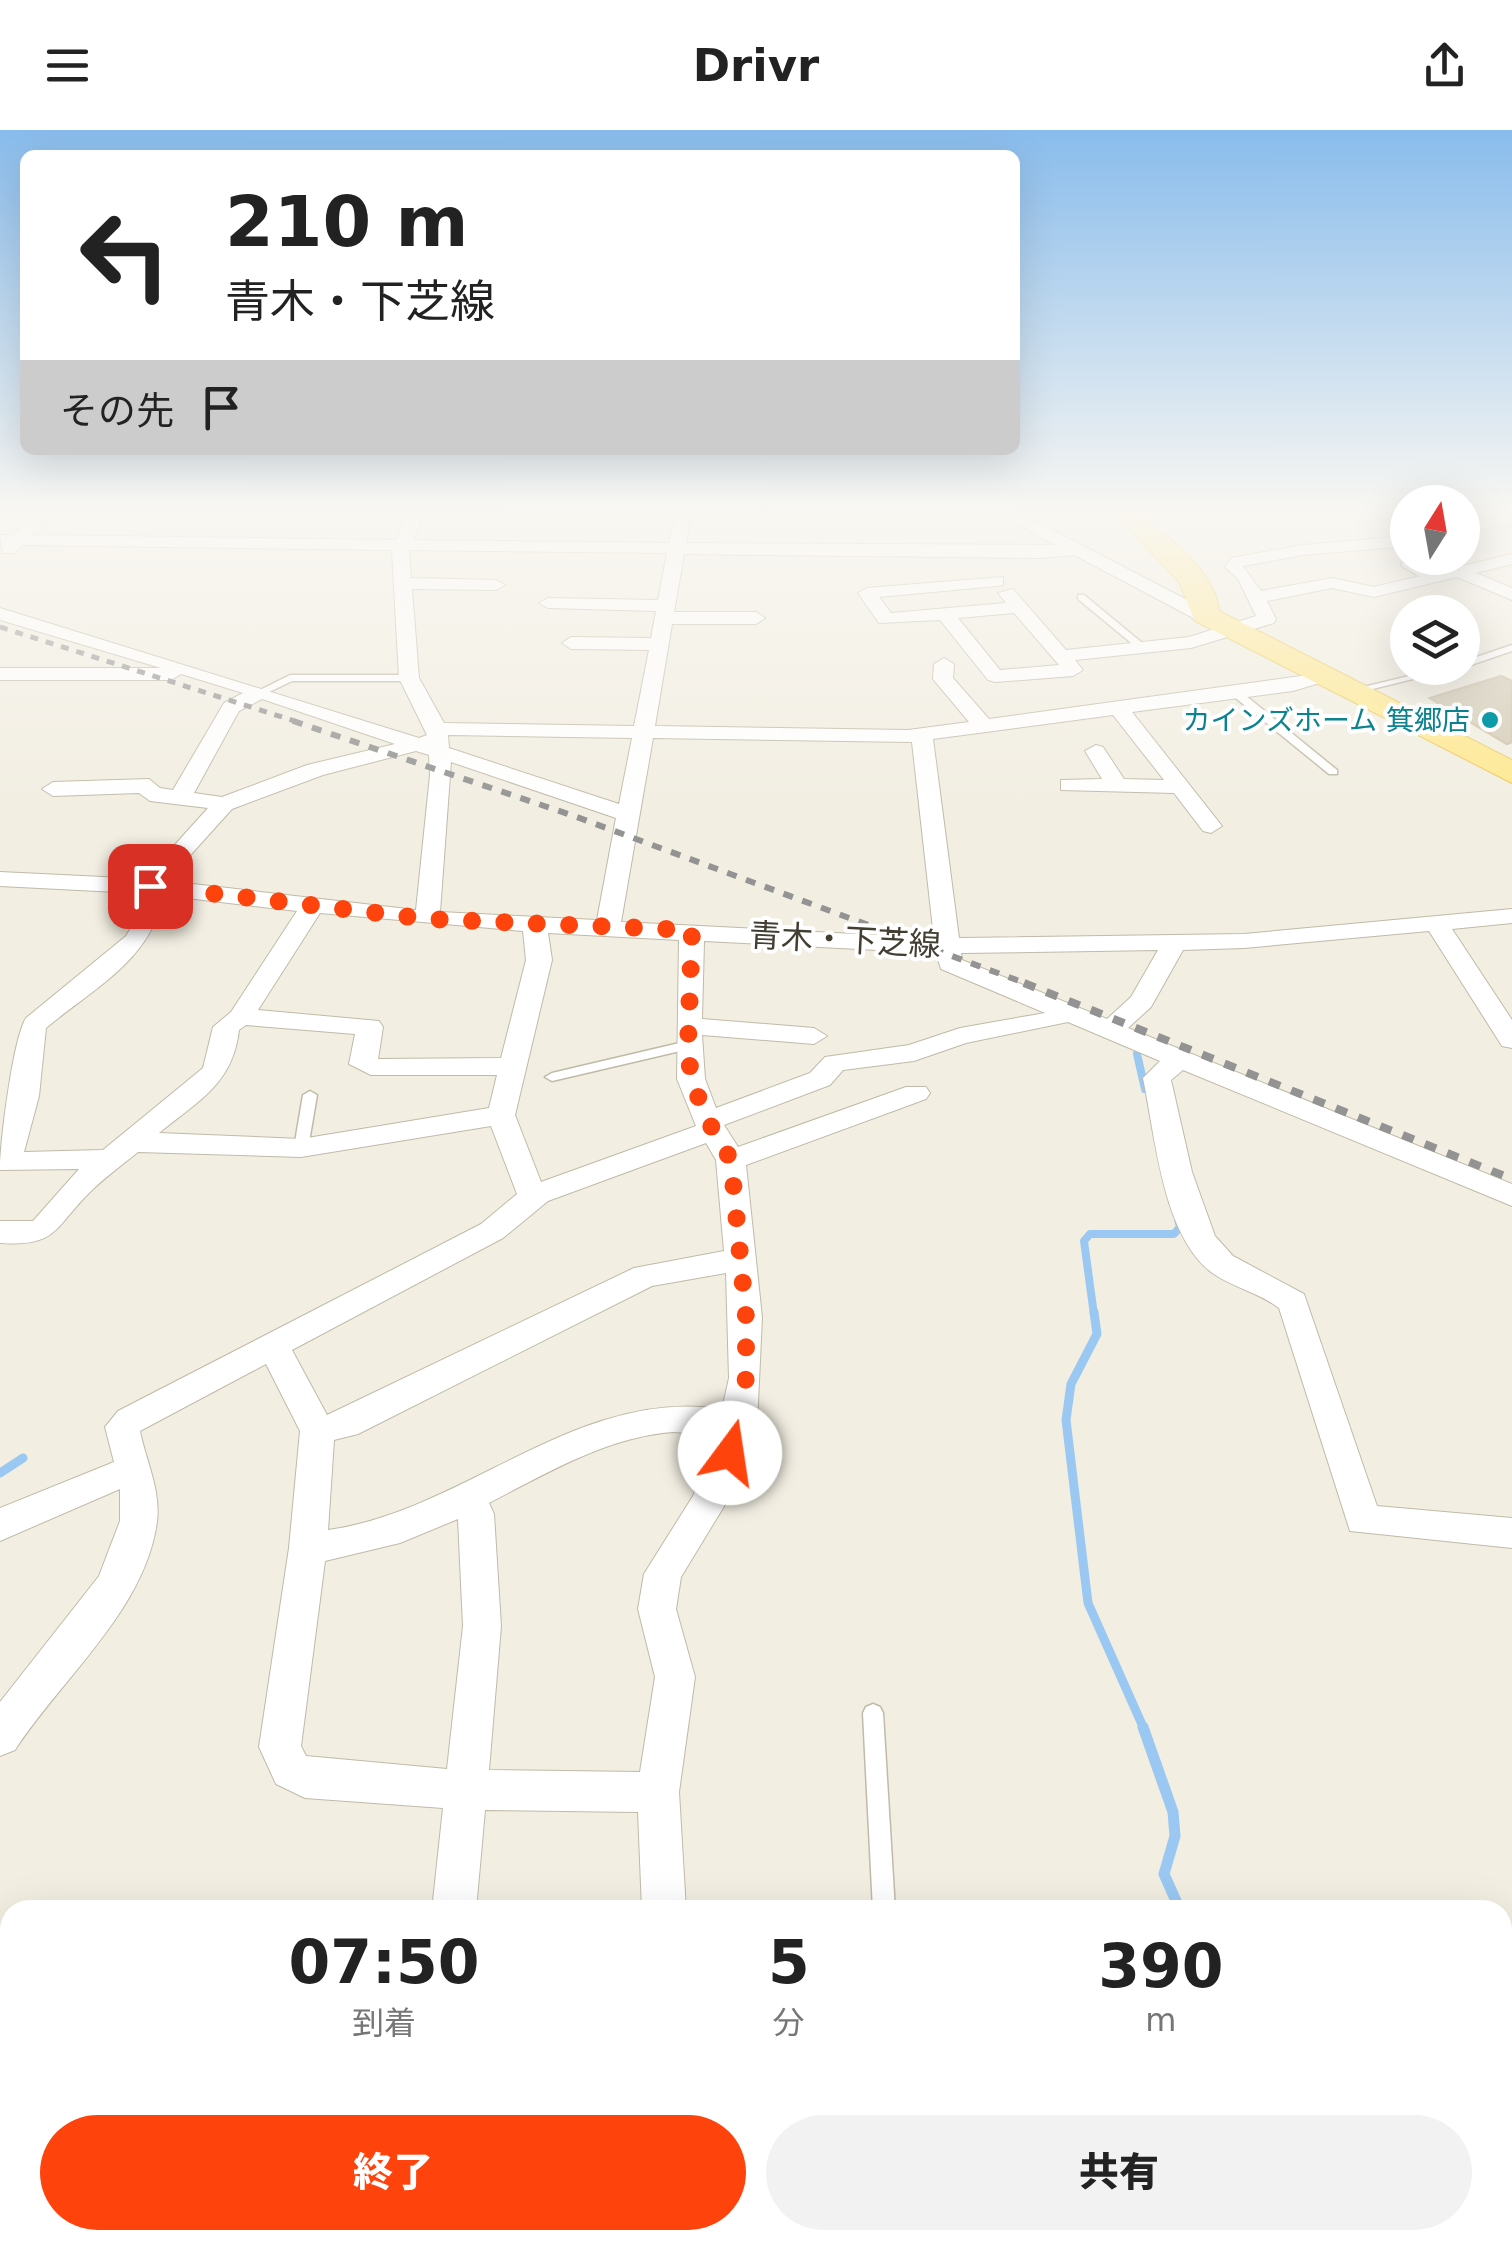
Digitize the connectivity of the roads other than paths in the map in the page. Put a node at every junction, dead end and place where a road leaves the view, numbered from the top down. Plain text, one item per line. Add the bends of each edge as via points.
1 (664, 612) edge
2 (404, 613) edge
3 (678, 613) edge
4 (882, 613) edge
5 (956, 613) edge
6 (1025, 613) edge
7 (1100, 613) edge
8 (1201, 613) edge
9 (1264, 613) edge
10 (0, 614) edge
11 (945, 614) junction
12 (1205, 615) joint
13 (756, 618) dead end
14 (1234, 630) junction
15 (571, 643) dead end
16 (659, 644) junction
17 (1512, 648) edge
18 (1144, 649) junction
19 (1062, 656) junction
20 (1480, 659) edge
21 (944, 664) dead end
22 (194, 673) junction
23 (0, 674) edge
24 (1323, 676) junction
25 (409, 678) junction
26 (1390, 682) edge
27 (1352, 691) junction
28 (261, 692) junction
29 (1236, 693) junction
30 (1118, 708) junction
31 (983, 725) junction
32 (646, 732) junction
33 (922, 734) junction
34 (437, 739) junction
35 (414, 742) junction
36 (1096, 752) dead end
37 (1333, 772) dead end
38 (1512, 773) edge
39 (1069, 785) dead end
40 (1117, 786) junction
41 (1180, 787) junction
42 (53, 790) dead end
43 (180, 797) junction
44 (224, 804) junction
45 (627, 814) junction
46 (1210, 826) dead end
47 (0, 879) edge
48 (150, 886) junction
49 (312, 908) junction
50 (1512, 916) edge
51 (428, 919) junction
52 (534, 924) junction
53 (608, 926) junction
54 (1438, 926) junction
55 (692, 930) junction
56 (1174, 943) junction
57 (947, 946) junction
58 (1067, 1013) junction
59 (241, 1017) junction
60 (1110, 1030) junction
61 (688, 1036) junction
62 (814, 1036) dead end
63 (1512, 1040) edge
64 (914, 1054) junction
65 (1178, 1059) junction
66 (512, 1066) junction
67 (552, 1077) dead end
68 (310, 1095) dead end
69 (13, 1096) edge
70 (501, 1115) junction
71 (717, 1137) junction
72 (135, 1142) junction
73 (300, 1148) junction
74 (108, 1160) junction
75 (538, 1194) junction
76 (1512, 1196) edge
77 (0, 1232) edge
78 (739, 1260) junction
79 (270, 1345) junction
80 (740, 1425) junction
81 (316, 1432) junction
82 (131, 1470) junction
83 (468, 1498) junction
84 (0, 1526) edge
85 (1512, 1533) edge
86 (308, 1548) junction
87 (873, 1713) dead end
88 (0, 1736) edge
89 (469, 1790) junction
90 (658, 1792) junction
91 (455, 1900) edge
92 (663, 1900) edge
93 (883, 1900) edge

1 - 16 street
2 - 25 street
3 - 13 street
4 - 11 street via 886,619
5 - 11 street
6 - 19 street
7 - 18 lane
8 - 12 street
9 - 14 street via 1267,619
10 - 22 street
11 - 19 street via 995,676 1074,670
12 - 14 main road
14 - 18 street
14 - 24 main road
15 - 16 street
16 - 32 street
17 - 20 lane
18 - 19 street
21 - 31 street via 942,679
22 - 23 street
22 - 28 street
24 - 27 main road
24 - 29 street
25 - 28 lane via 290,678
25 - 34 street
26 - 27 lane
27 - 38 main road
28 - 35 street
28 - 43 street via 231,708
29 - 30 street
29 - 37 lane
30 - 31 street
30 - 41 street
31 - 33 street
32 - 33 street
32 - 34 street
32 - 45 street
33 - 57 street
34 - 35 street
34 - 45 street
34 - 51 street via 440,793
35 - 44 street
36 - 40 street
39 - 40 street
40 - 41 street
41 - 46 street
42 - 43 street via 149,786 150,794
43 - 44 street
44 - 48 street
45 - 53 street
47 - 48 street, 青木・下芝線
48 - 49 street, 青木・下芝線
48 - 69 street via 147,921 136,940 35,1024
49 - 51 street, 青木・下芝線
49 - 59 street
50 - 54 street, 青木・下芝線
51 - 52 street, 青木・下芝線
52 - 53 street, 青木・下芝線
52 - 66 street via 539,960
53 - 55 street, 青木・下芝線
54 - 56 street, 青木・下芝線
54 - 63 street
55 - 57 street, 青木・下芝線
55 - 61 street
56 - 57 street, 青木・下芝線
56 - 60 street via 1142,1001
57 - 58 street via 950,964
58 - 60 street
58 - 64 street via 960,1036
59 - 66 street via 370,1027 362,1056 371,1067
59 - 72 street via 226,1028 214,1073
60 - 65 street
61 - 62 street
61 - 67 lane
61 - 71 street via 691,1079
64 - 71 street via 835,1063 820,1080
64 - 71 street via 918,1106
65 - 76 street
65 - 85 street via 1157,1078 1197,1230 1229,1269 1294,1302 1363,1520
66 - 70 street
68 - 73 lane
69 - 74 street via 7,1162
70 - 73 street
70 - 75 street via 528,1187
71 - 75 street
71 - 78 street
72 - 73 street
72 - 74 street
74 - 77 street via 44,1228
75 - 79 street via 492,1231
78 - 80 street via 746,1378
78 - 81 street via 644,1276 346,1424
79 - 81 street
79 - 82 street via 122,1427
80 - 83 street via 688,1418 630,1427
80 - 90 street via 708,1503 664,1574 657,1609 675,1676
81 - 86 street
82 - 84 street
82 - 88 street via 138,1485 137,1534 114,1590
83 - 86 street via 339,1547
83 - 89 street via 476,1514 482,1626
86 - 89 street via 280,1747 290,1770 305,1778
87 - 93 lane
89 - 90 street
89 - 91 street
90 - 92 street

